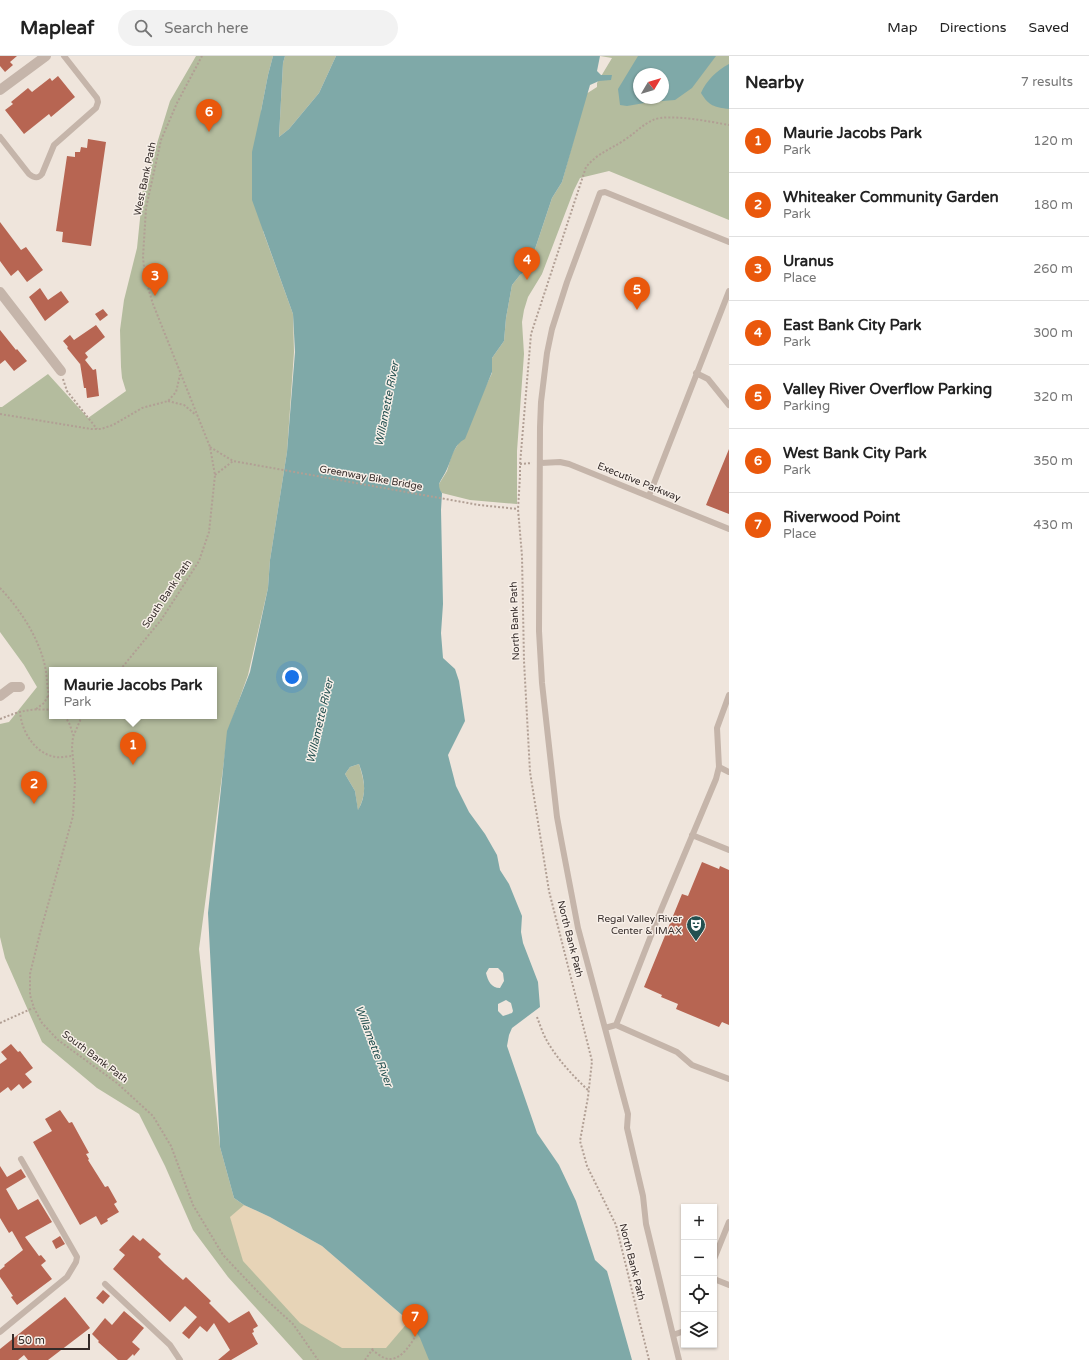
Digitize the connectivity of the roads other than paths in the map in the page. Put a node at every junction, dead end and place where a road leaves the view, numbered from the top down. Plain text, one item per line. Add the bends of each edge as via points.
1 (46, 56) edge
2 (64, 56) edge
3 (0, 90) edge
4 (0, 137) edge
5 (729, 242) edge
6 (729, 290) edge
7 (0, 292) edge
8 (61, 371) road end
9 (696, 373) junction
10 (729, 405) edge
11 (541, 462) junction
12 (649, 496) junction
13 (729, 529) edge
14 (20, 687) dead end
15 (729, 695) edge
16 (0, 696) edge
17 (719, 767) junction
18 (729, 772) edge
19 (692, 835) junction
20 (729, 850) edge
21 (616, 1025) junction
22 (605, 1028) junction
23 (729, 1079) edge
24 (21, 1159) dead end
25 (729, 1222) edge
26 (717, 1252) edge
27 (717, 1280) edge
28 (105, 1284) dead end
29 (729, 1285) edge
30 (0, 1332) edge
31 (681, 1332) edge
32 (673, 1335) junction
33 (180, 1360) edge
34 (679, 1360) edge

1 - 3 street
2 - 4 lane via 97,98 96,108 54,145 42,174 37,178 30,174
5 - 11 lane via 605,192 600,193 566,282 552,329 541,402
6 - 9 lane
7 - 8 street
9 - 10 lane via 708,378
9 - 12 lane
11 - 12 lane, Executive Parkway via 564,462
11 - 22 lane via 540,655 553,791 578,928
12 - 13 lane, Executive Parkway
14 - 16 street via 12,687
15 - 17 lane via 716,728
17 - 18 lane
17 - 19 lane
19 - 20 lane
19 - 21 lane
21 - 22 lane
21 - 23 lane via 677,1052 692,1064
22 - 32 lane via 628,1114 627,1128 643,1196 646,1224
24 - 30 lane via 77,1260 67,1277
25 - 26 lane
27 - 29 lane
28 - 33 lane via 170,1345
31 - 32 lane
32 - 34 lane

